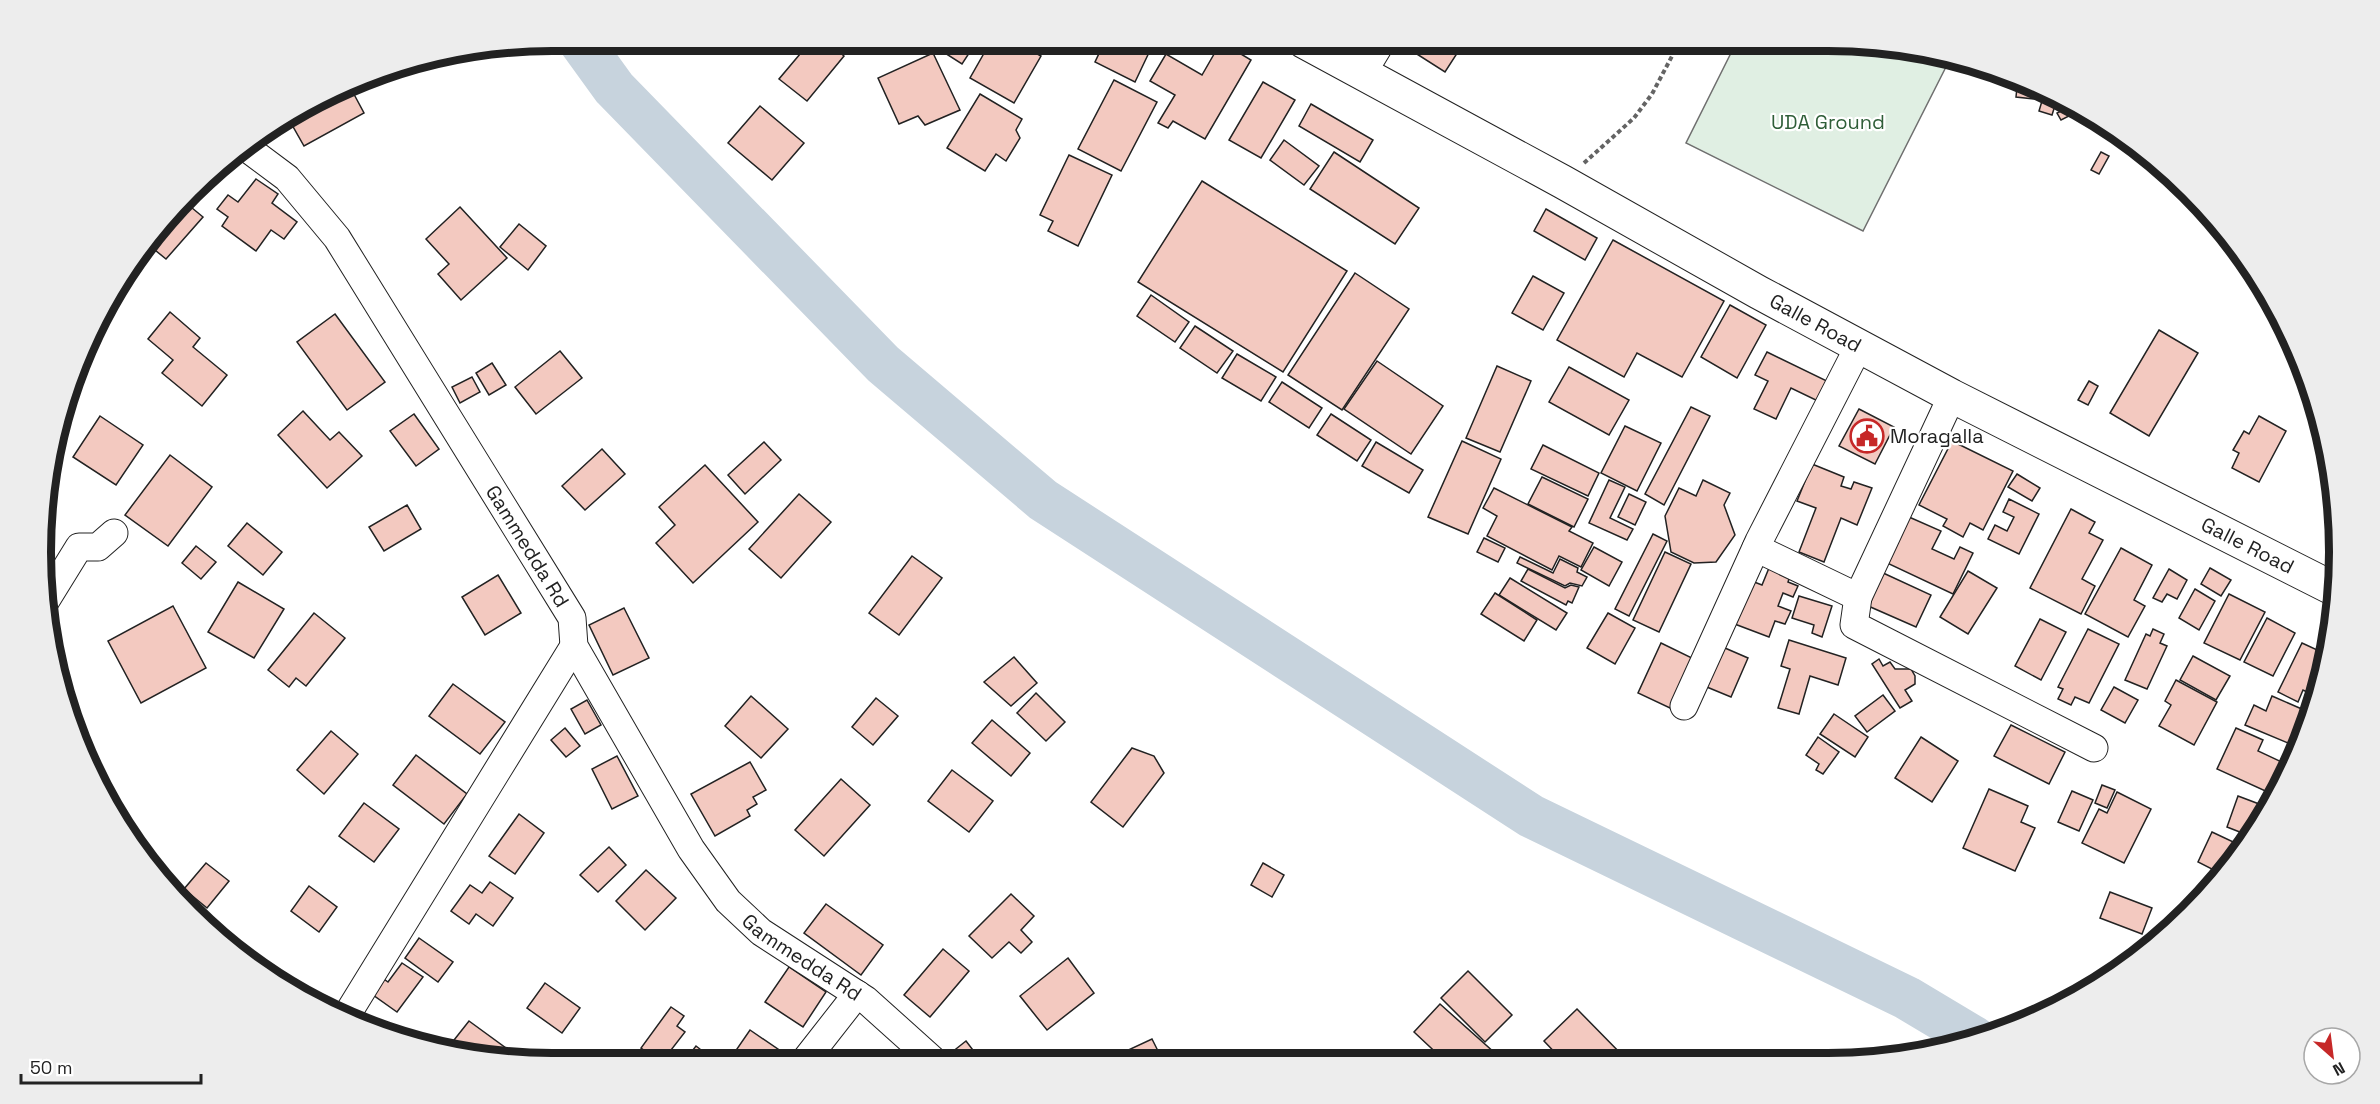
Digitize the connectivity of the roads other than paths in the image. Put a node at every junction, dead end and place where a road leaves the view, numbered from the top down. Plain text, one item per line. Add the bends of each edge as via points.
1 (1322, 51) edge
2 (1376, 51) edge
3 (1362, 74) junction
4 (252, 152) edge
5 (1859, 346) junction
6 (1952, 396) junction
7 (114, 533) dead end
8 (1756, 548) junction
9 (2328, 586) edge
10 (52, 590) edge
11 (1858, 597) junction
12 (574, 646) junction
13 (1684, 706) dead end
14 (2094, 748) dead end
15 (857, 994) junction
16 (350, 1010) edge
17 (811, 1053) edge
18 (925, 1053) edge

1 - 3 highway, Galle Road
2 - 3 street
3 - 5 highway, Galle Road
4 - 12 street, Gammedda Rd via 287,178 337,238 572,618
5 - 6 highway, Galle Road
5 - 8 street
6 - 9 highway, Galle Road
6 - 11 street
7 - 10 street via 98,547 79,548
8 - 11 street
8 - 13 street
11 - 14 street via 1854,625
12 - 15 street, Gammedda Rd via 690,849 728,901 761,932
12 - 16 street
15 - 17 street
15 - 18 street, Gammedda Rd

